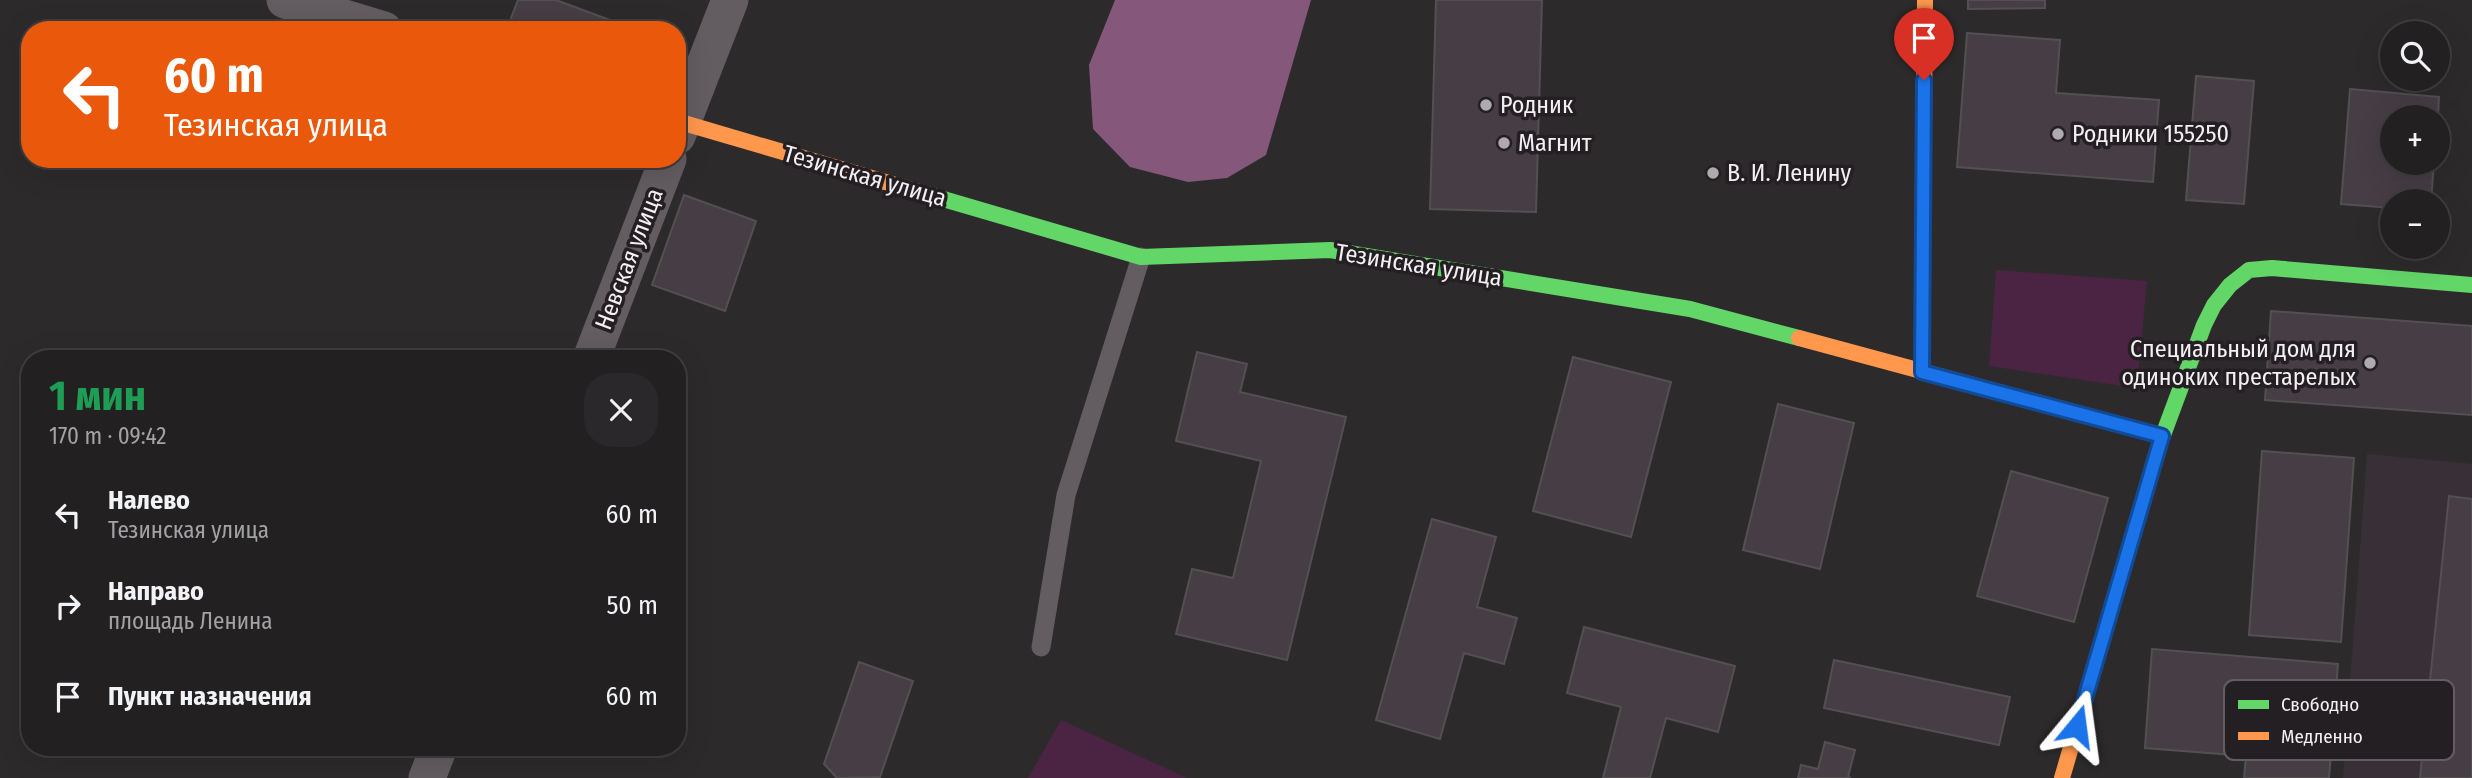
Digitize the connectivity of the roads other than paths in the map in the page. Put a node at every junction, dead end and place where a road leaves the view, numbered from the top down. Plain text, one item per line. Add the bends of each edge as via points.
1 (285, 0) edge
2 (730, 0) edge
3 (1925, 0) edge
4 (354, 21) edge
5 (686, 110) edge
6 (686, 129) edge
7 (665, 168) edge
8 (1141, 257) junction
9 (2472, 285) edge
10 (594, 350) edge
11 (1922, 372) junction
12 (2162, 436) junction
13 (1041, 647) dead end
14 (436, 756) edge
15 (427, 778) edge
16 (2062, 778) edge

1 - 4 street
2 - 5 street
3 - 11 street
6 - 8 street, Тезинская улица
7 - 10 street, Невская улица
8 - 11 street, Тезинская улица via 1330,250 1690,309
8 - 13 lane via 1066,495
9 - 12 street via 2272,268 2249,270 2214,305
11 - 12 street, Тезинская улица
12 - 16 street
14 - 15 street

